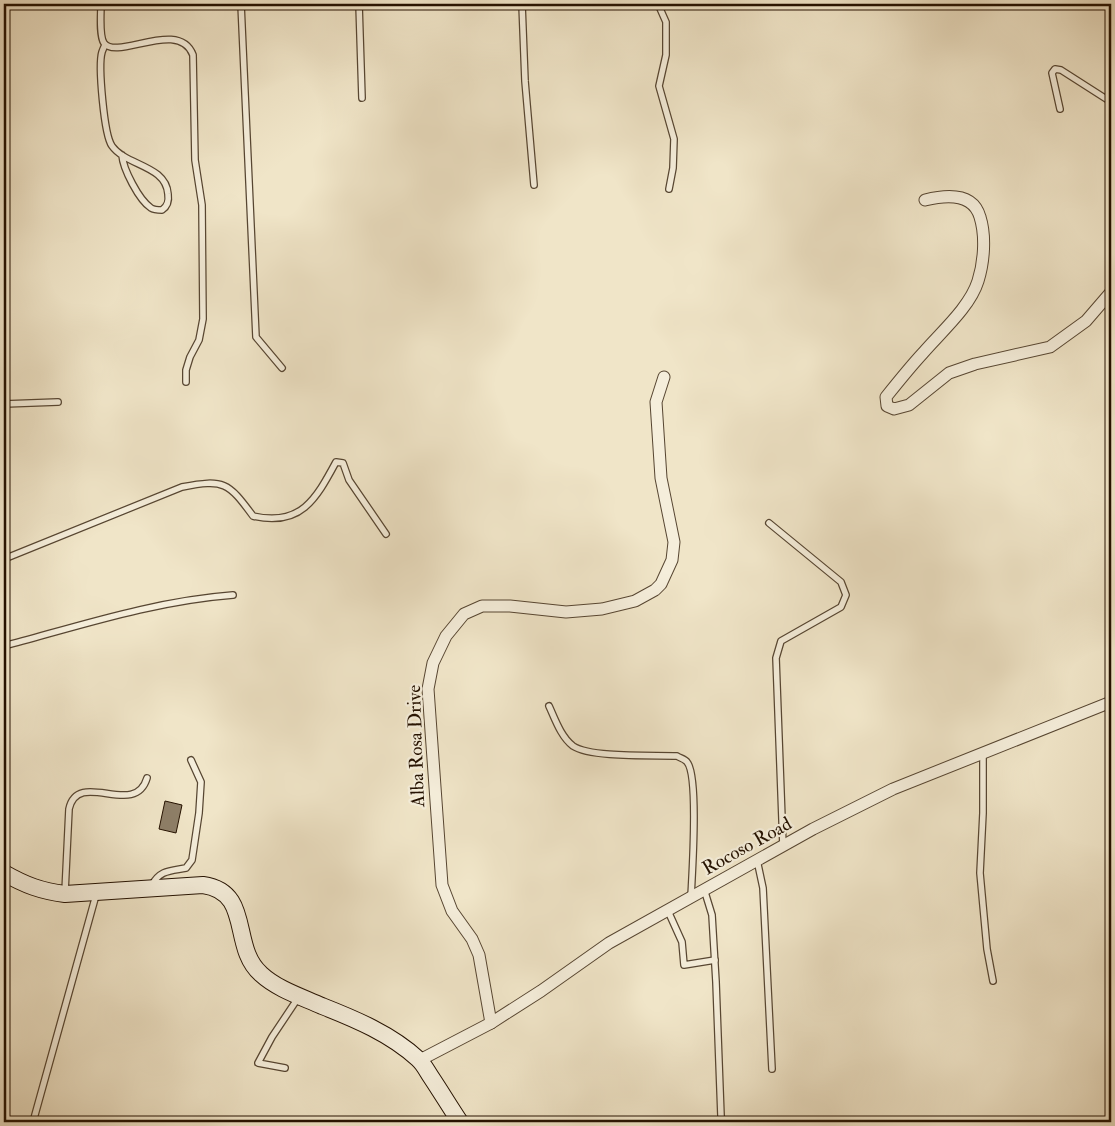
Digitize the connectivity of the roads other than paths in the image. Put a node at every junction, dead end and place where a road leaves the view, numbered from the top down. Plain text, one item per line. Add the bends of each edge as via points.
1 (101, 4) edge
2 (241, 4) edge
3 (359, 4) edge
4 (522, 4) edge
5 (658, 4) edge
6 (105, 45) junction
7 (362, 98) dead end
8 (1111, 102) edge
9 (1060, 109) dead end
10 (122, 155) junction
11 (534, 184) dead end
12 (669, 188) dead end
13 (925, 200) dead end
14 (1111, 292) edge
15 (282, 368) dead end
16 (664, 378) dead end
17 (186, 382) dead end
18 (58, 402) dead end
19 (4, 404) edge
20 (769, 523) dead end
21 (386, 534) dead end
22 (4, 559) edge
23 (233, 595) dead end
24 (4, 646) edge
25 (1111, 702) edge
26 (549, 706) dead end
27 (983, 754) junction
28 (191, 760) dead end
29 (147, 778) dead end
30 (783, 846) junction
31 (757, 860) junction
32 (4, 873) edge
33 (151, 888) junction
34 (704, 890) junction
35 (97, 893) junction
36 (65, 894) junction
37 (691, 897) junction
38 (668, 911) junction
39 (715, 960) junction
40 (993, 981) dead end
41 (300, 996) junction
42 (491, 1023) junction
43 (420, 1060) junction
44 (285, 1068) dead end
45 (772, 1069) dead end
46 (33, 1122) edge
47 (460, 1122) edge
48 (722, 1122) edge

1 - 6 lane via 101,36
2 - 15 lane via 256,338
3 - 7 lane
4 - 11 lane
5 - 12 lane via 666,22 666,55 659,86 674,140
6 - 10 lane via 101,52 105,127 111,144
6 - 17 lane via 112,48 177,40 193,55 195,160 202,205 202,319 199,340 186,370
8 - 9 lane via 1055,69 1052,73
10 - 10 lane via 164,180 169,198 167,206 162,210 148,206 130,178
13 - 14 street via 950,196 964,198 974,205 983,226 984,240 978,282 957,315 886,397 887,406 894,409 909,405 949,373 1050,347 1086,321
16 - 42 street, Alba Rosa Drive via 656,402 661,478 674,542 672,560 661,584 635,601 602,610 566,612 482,606 464,614 446,636 433,663 428,689 442,885 452,910 479,955
18 - 19 lane
20 - 30 lane via 841,582 846,595 841,607 781,641 776,658
21 - 22 lane via 349,480 343,463 336,462 313,501 302,511 286,517 269,519 253,516 230,489 207,482 182,487
23 - 24 lane via 166,603
25 - 27 street, Rocoso Road
26 - 37 lane via 565,737 574,746 592,753 677,756 687,761 691,770 695,826
27 - 30 street, Rocoso Road via 881,794
27 - 40 lane via 980,874
28 - 33 lane via 201,782 192,860 186,868 157,876
29 - 36 lane via 139,791 133,794 108,795 88,791 72,799
30 - 31 street, Rocoso Road
31 - 34 street, Rocoso Road
31 - 45 lane via 763,888
32 - 36 street via 26,885
33 - 35 street
33 - 41 street via 203,885 223,892 236,908 250,962 266,978
34 - 37 street, Rocoso Road
34 - 39 lane via 712,915
35 - 36 street
35 - 46 lane
37 - 38 street, Rocoso Road
38 - 39 lane via 682,942 684,965
38 - 42 street, Rocoso Road via 609,943
39 - 48 lane
41 - 43 street via 362,1022
41 - 44 lane via 258,1062
42 - 43 street, Rocoso Road
43 - 47 street

